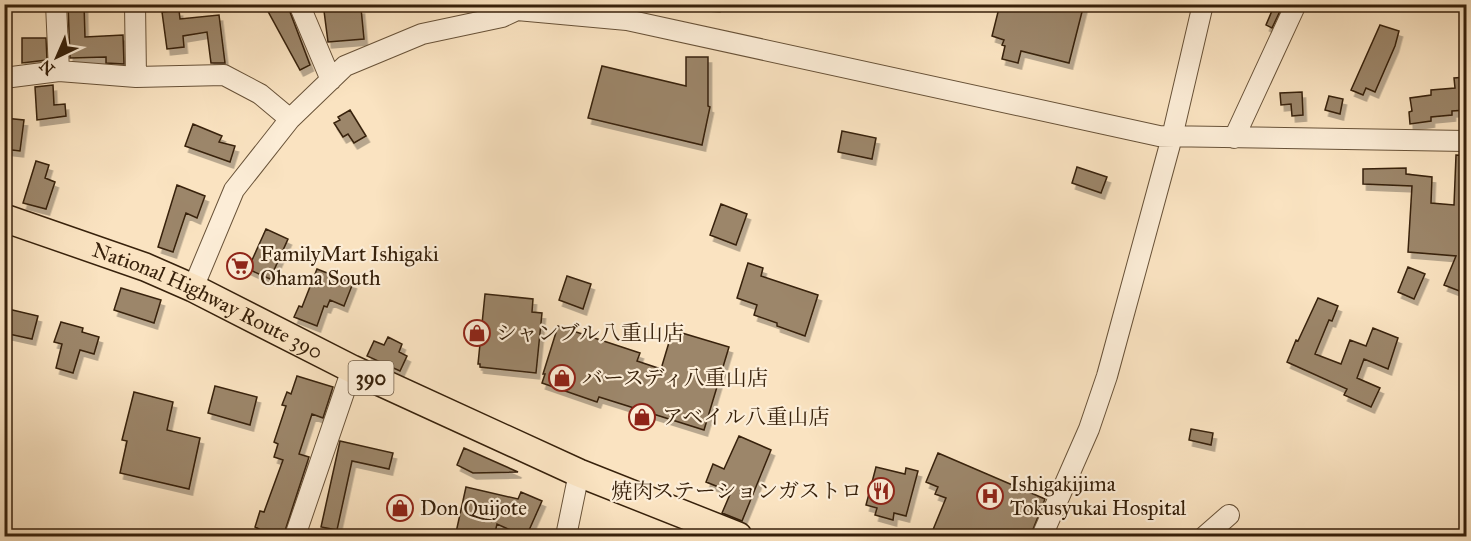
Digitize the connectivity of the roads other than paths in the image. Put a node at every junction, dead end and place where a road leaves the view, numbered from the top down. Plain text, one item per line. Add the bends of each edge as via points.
1 (56, 4) edge
2 (135, 4) edge
3 (299, 4) edge
4 (1203, 4) edge
5 (1296, 4) edge
6 (516, 7) edge
7 (59, 71) junction
8 (136, 77) junction
9 (4, 78) edge
10 (332, 80) junction
11 (290, 119) junction
12 (1172, 137) junction
13 (1234, 138) junction
14 (1467, 141) edge
15 (4, 218) edge
16 (193, 288) junction
17 (352, 369) junction
18 (579, 473) junction
19 (1229, 515) dead end
20 (296, 537) edge
21 (566, 537) edge
22 (738, 537) edge
23 (1042, 537) edge
24 (1205, 537) edge

1 - 7 street
2 - 8 street
3 - 10 street
4 - 12 street
5 - 13 street
6 - 10 street via 502,17 422,34 345,66
6 - 12 street via 627,20
7 - 8 street
7 - 9 street
8 - 11 street via 224,75 260,94
10 - 11 street
11 - 16 street via 234,190
12 - 13 street
12 - 23 street via 1103,387
13 - 14 street
15 - 16 highway, National Highway Route 390 / 390 via 145,267
16 - 17 highway, National Highway Route 390 / 390
17 - 18 highway, National Highway Route 390 / 390
17 - 20 street
18 - 21 street
18 - 22 highway, National Highway Route 390 / 390
19 - 24 street

